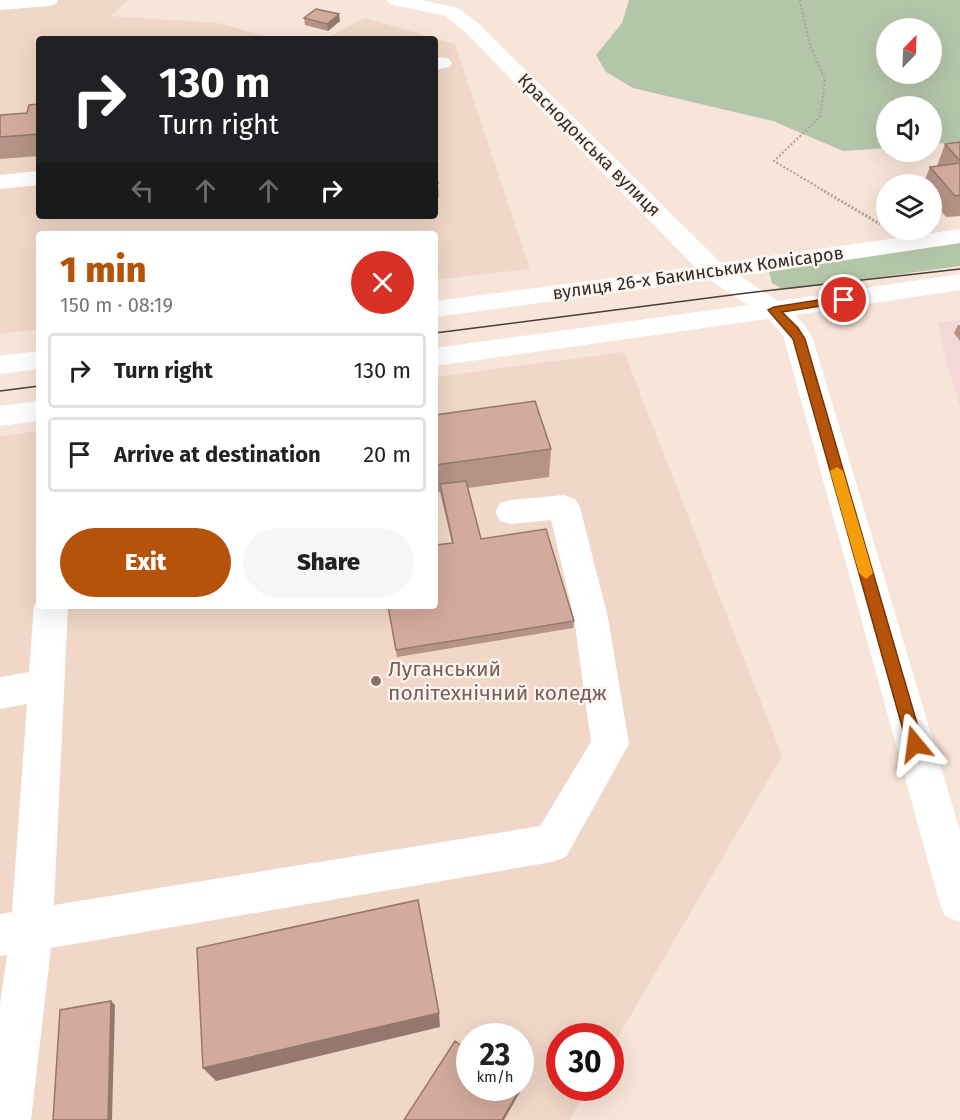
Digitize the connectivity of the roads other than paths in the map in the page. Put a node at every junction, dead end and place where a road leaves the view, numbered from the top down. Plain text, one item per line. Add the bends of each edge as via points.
1 (49, 0) edge
2 (396, 0) edge
3 (0, 4) edge
4 (449, 6) edge
5 (36, 178) edge
6 (0, 182) edge
7 (960, 236) edge
8 (715, 272) junction
9 (960, 282) edge
10 (438, 309) edge
11 (774, 310) junction
12 (438, 357) edge
13 (36, 360) edge
14 (0, 365) edge
15 (36, 411) edge
16 (0, 416) edge
17 (511, 512) dead end
18 (51, 609) edge
19 (47, 685) junction
20 (0, 693) edge
21 (960, 901) edge
22 (16, 932) edge
23 (8, 1120) edge

1 - 3 street
2 - 4 street, Краснодонська вулиця
4 - 8 street, Краснодонська вулиця
5 - 6 street
7 - 8 street, вулиця 26-х Бакинських Комісаров
8 - 10 street, вулиця 26-х Бакинських Комісаров
8 - 11 street, Краснодонська вулиця
9 - 11 street
11 - 12 street
11 - 21 street, Краснодонська вулиця via 799,339
13 - 14 street
15 - 16 street
17 - 22 street via 564,507 591,618 610,744 552,843
18 - 19 street
19 - 20 street
19 - 22 street
22 - 23 street

